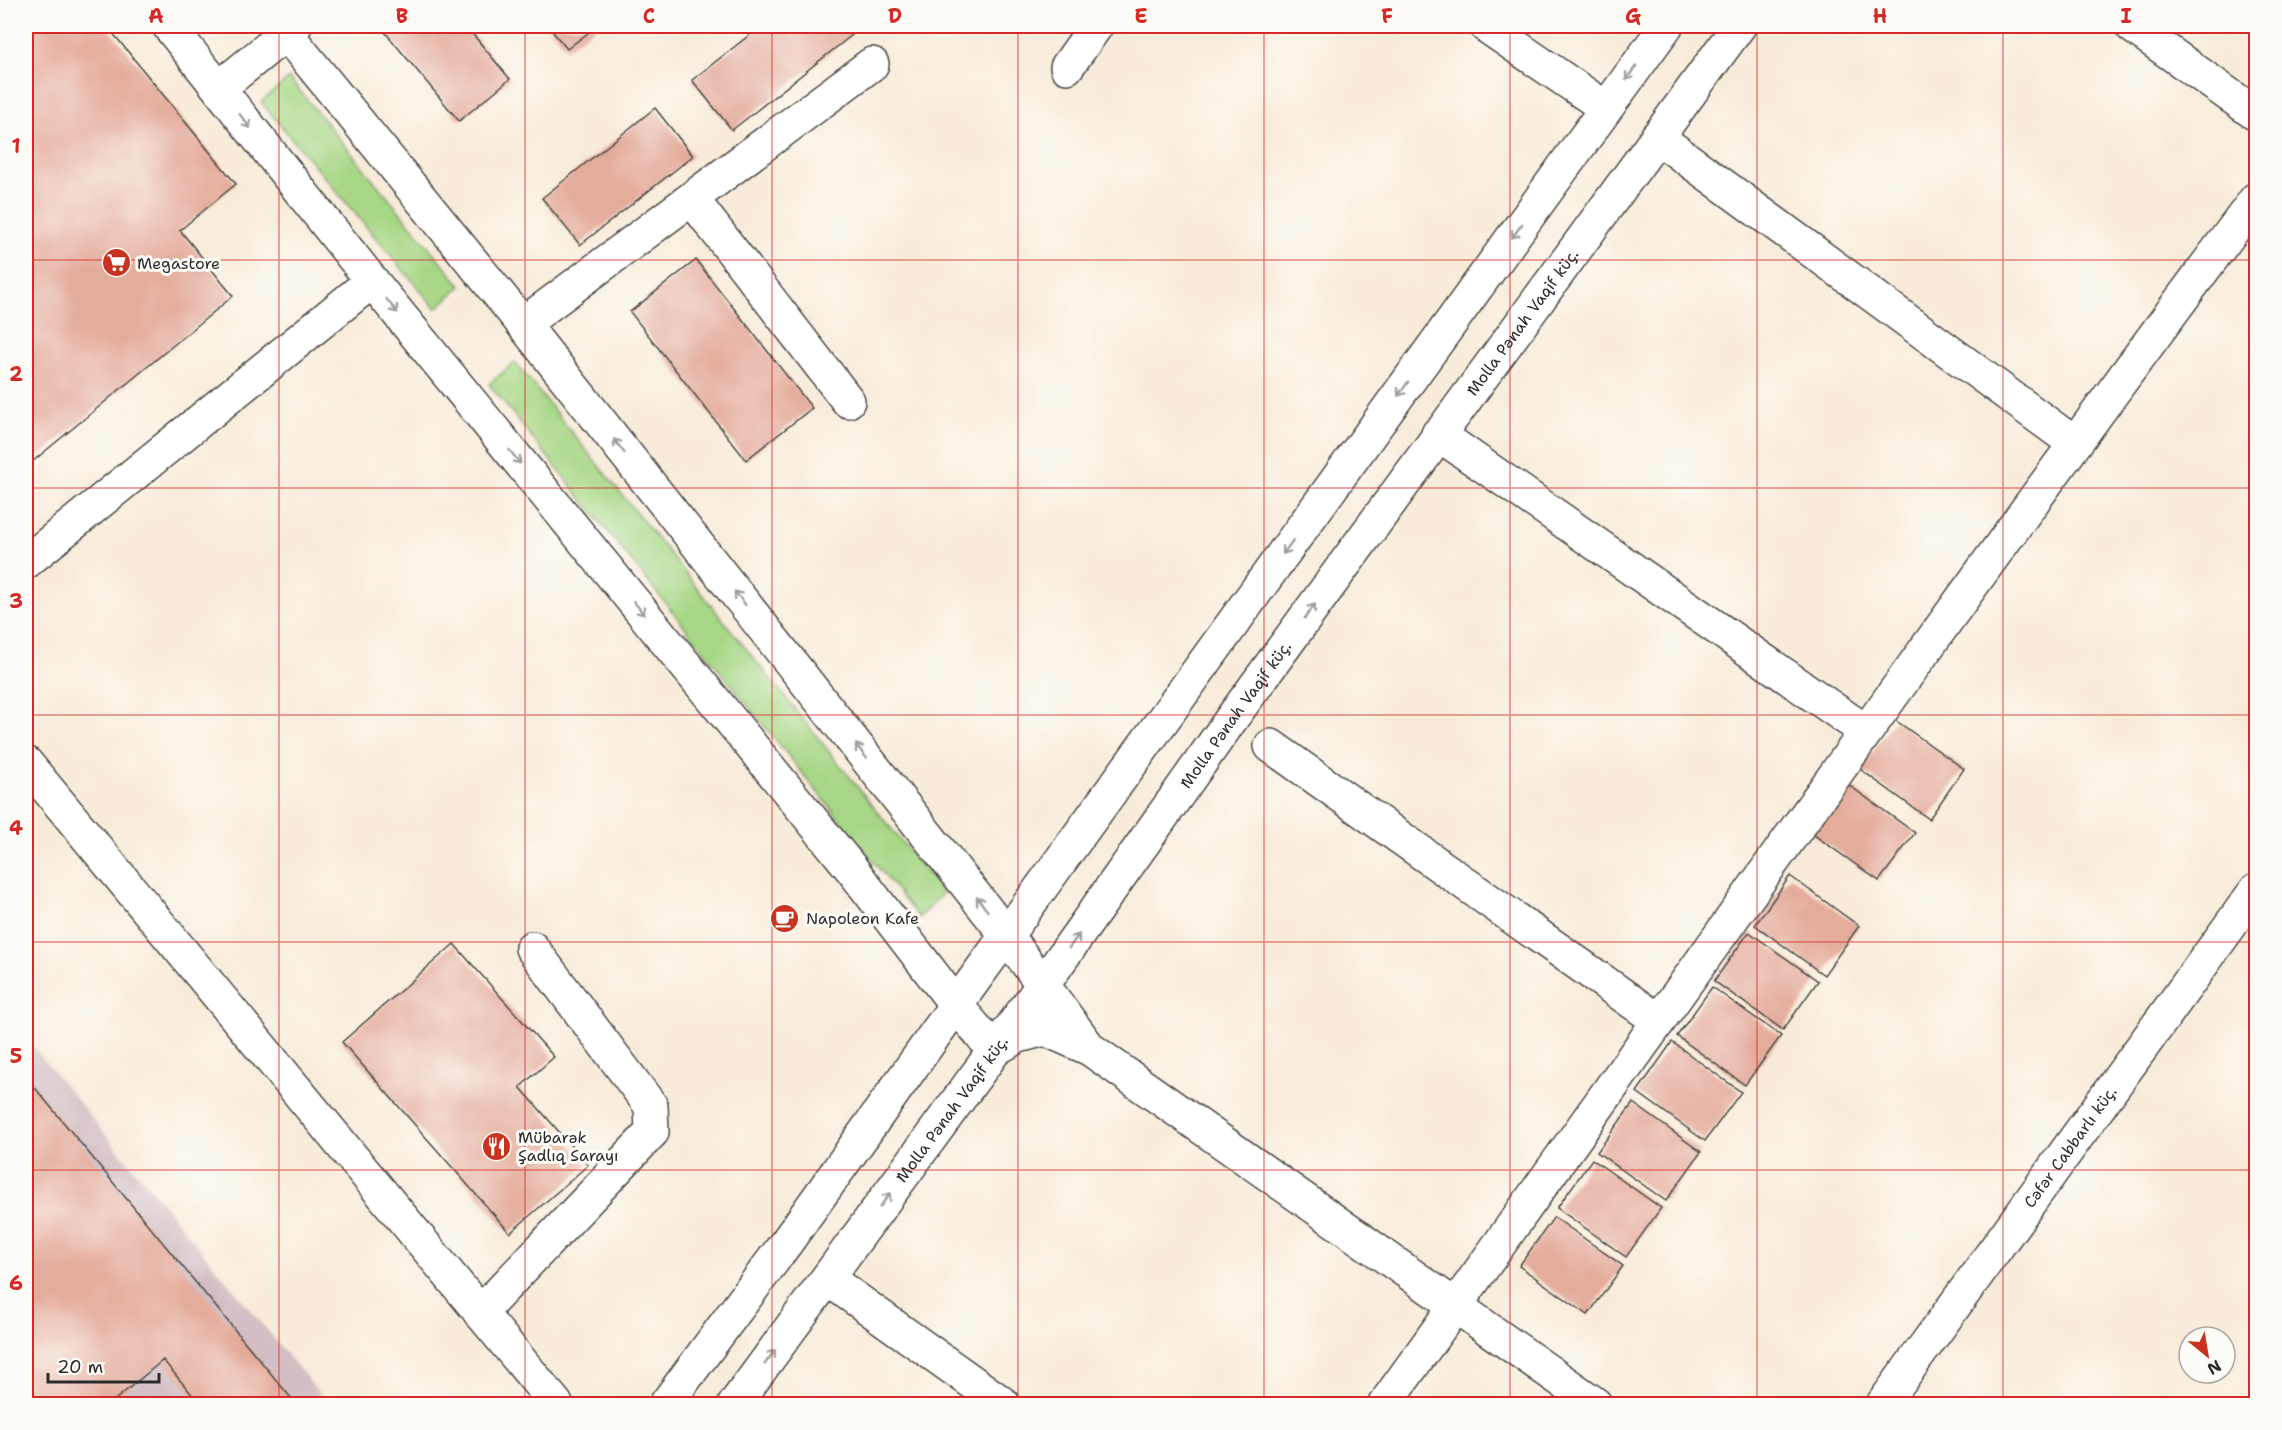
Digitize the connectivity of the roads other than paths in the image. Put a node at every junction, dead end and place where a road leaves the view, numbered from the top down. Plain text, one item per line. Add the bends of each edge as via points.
1 (169, 26) edge
2 (1096, 26) edge
3 (1486, 26) edge
4 (1666, 26) edge
5 (1739, 26) edge
6 (2132, 26) edge
7 (287, 28) edge
8 (872, 64) dead end
9 (1067, 67) dead end
10 (219, 87) junction
11 (1606, 108) junction
12 (2256, 114) edge
13 (1657, 137) junction
14 (692, 199) junction
15 (2256, 199) edge
16 (372, 281) junction
17 (522, 324) junction
18 (848, 401) dead end
19 (1438, 434) junction
20 (2074, 443) junction
21 (26, 562) edge
22 (1865, 731) junction
23 (1271, 746) dead end
24 (26, 763) edge
25 (2256, 890) edge
26 (1007, 936) junction
27 (532, 948) dead end
28 (1044, 983) junction
29 (956, 1005) junction
30 (1659, 1021) junction
31 (1090, 1049) junction
32 (994, 1050) junction
33 (828, 1280) junction
34 (1456, 1305) junction
35 (480, 1312) junction
36 (556, 1404) edge
37 (666, 1404) edge
38 (735, 1404) edge
39 (1003, 1404) edge
40 (1385, 1404) edge
41 (1595, 1404) edge
42 (1883, 1404) edge

1 - 10 street
2 - 9 street
3 - 11 street
4 -> 11 street
5 - 13 street, Molla Pənah Vaqif küç.
6 - 12 street
7 - 10 street
7 - 17 street
8 - 14 street
10 -> 16 street
11 -> 26 street
13 - 19 street, Molla Pənah Vaqif küç.
13 - 20 street
14 - 17 street
14 - 18 street
15 - 20 street
16 - 21 street
16 -> 29 street via 850,868
26 -> 17 street
19 - 22 street
28 -> 19 street, Molla Pənah Vaqif küç.
20 - 22 street
22 - 30 street
23 - 30 street
24 - 35 street
25 - 42 street, Cəfər Cabbarlı küç.
26 - 28 street
26 - 29 street
27 - 35 street via 651,1106 652,1132
28 - 31 street
28 - 32 street, Molla Pənah Vaqif küç.
29 - 32 street
29 - 37 street
30 - 34 street
31 - 32 street via 1045,1029 1018,1036
31 - 34 street
33 -> 32 street, Molla Pənah Vaqif küç.
38 -> 33 street, Molla Pənah Vaqif küç.
33 - 39 street
34 - 40 street
34 - 41 street
35 - 36 street

